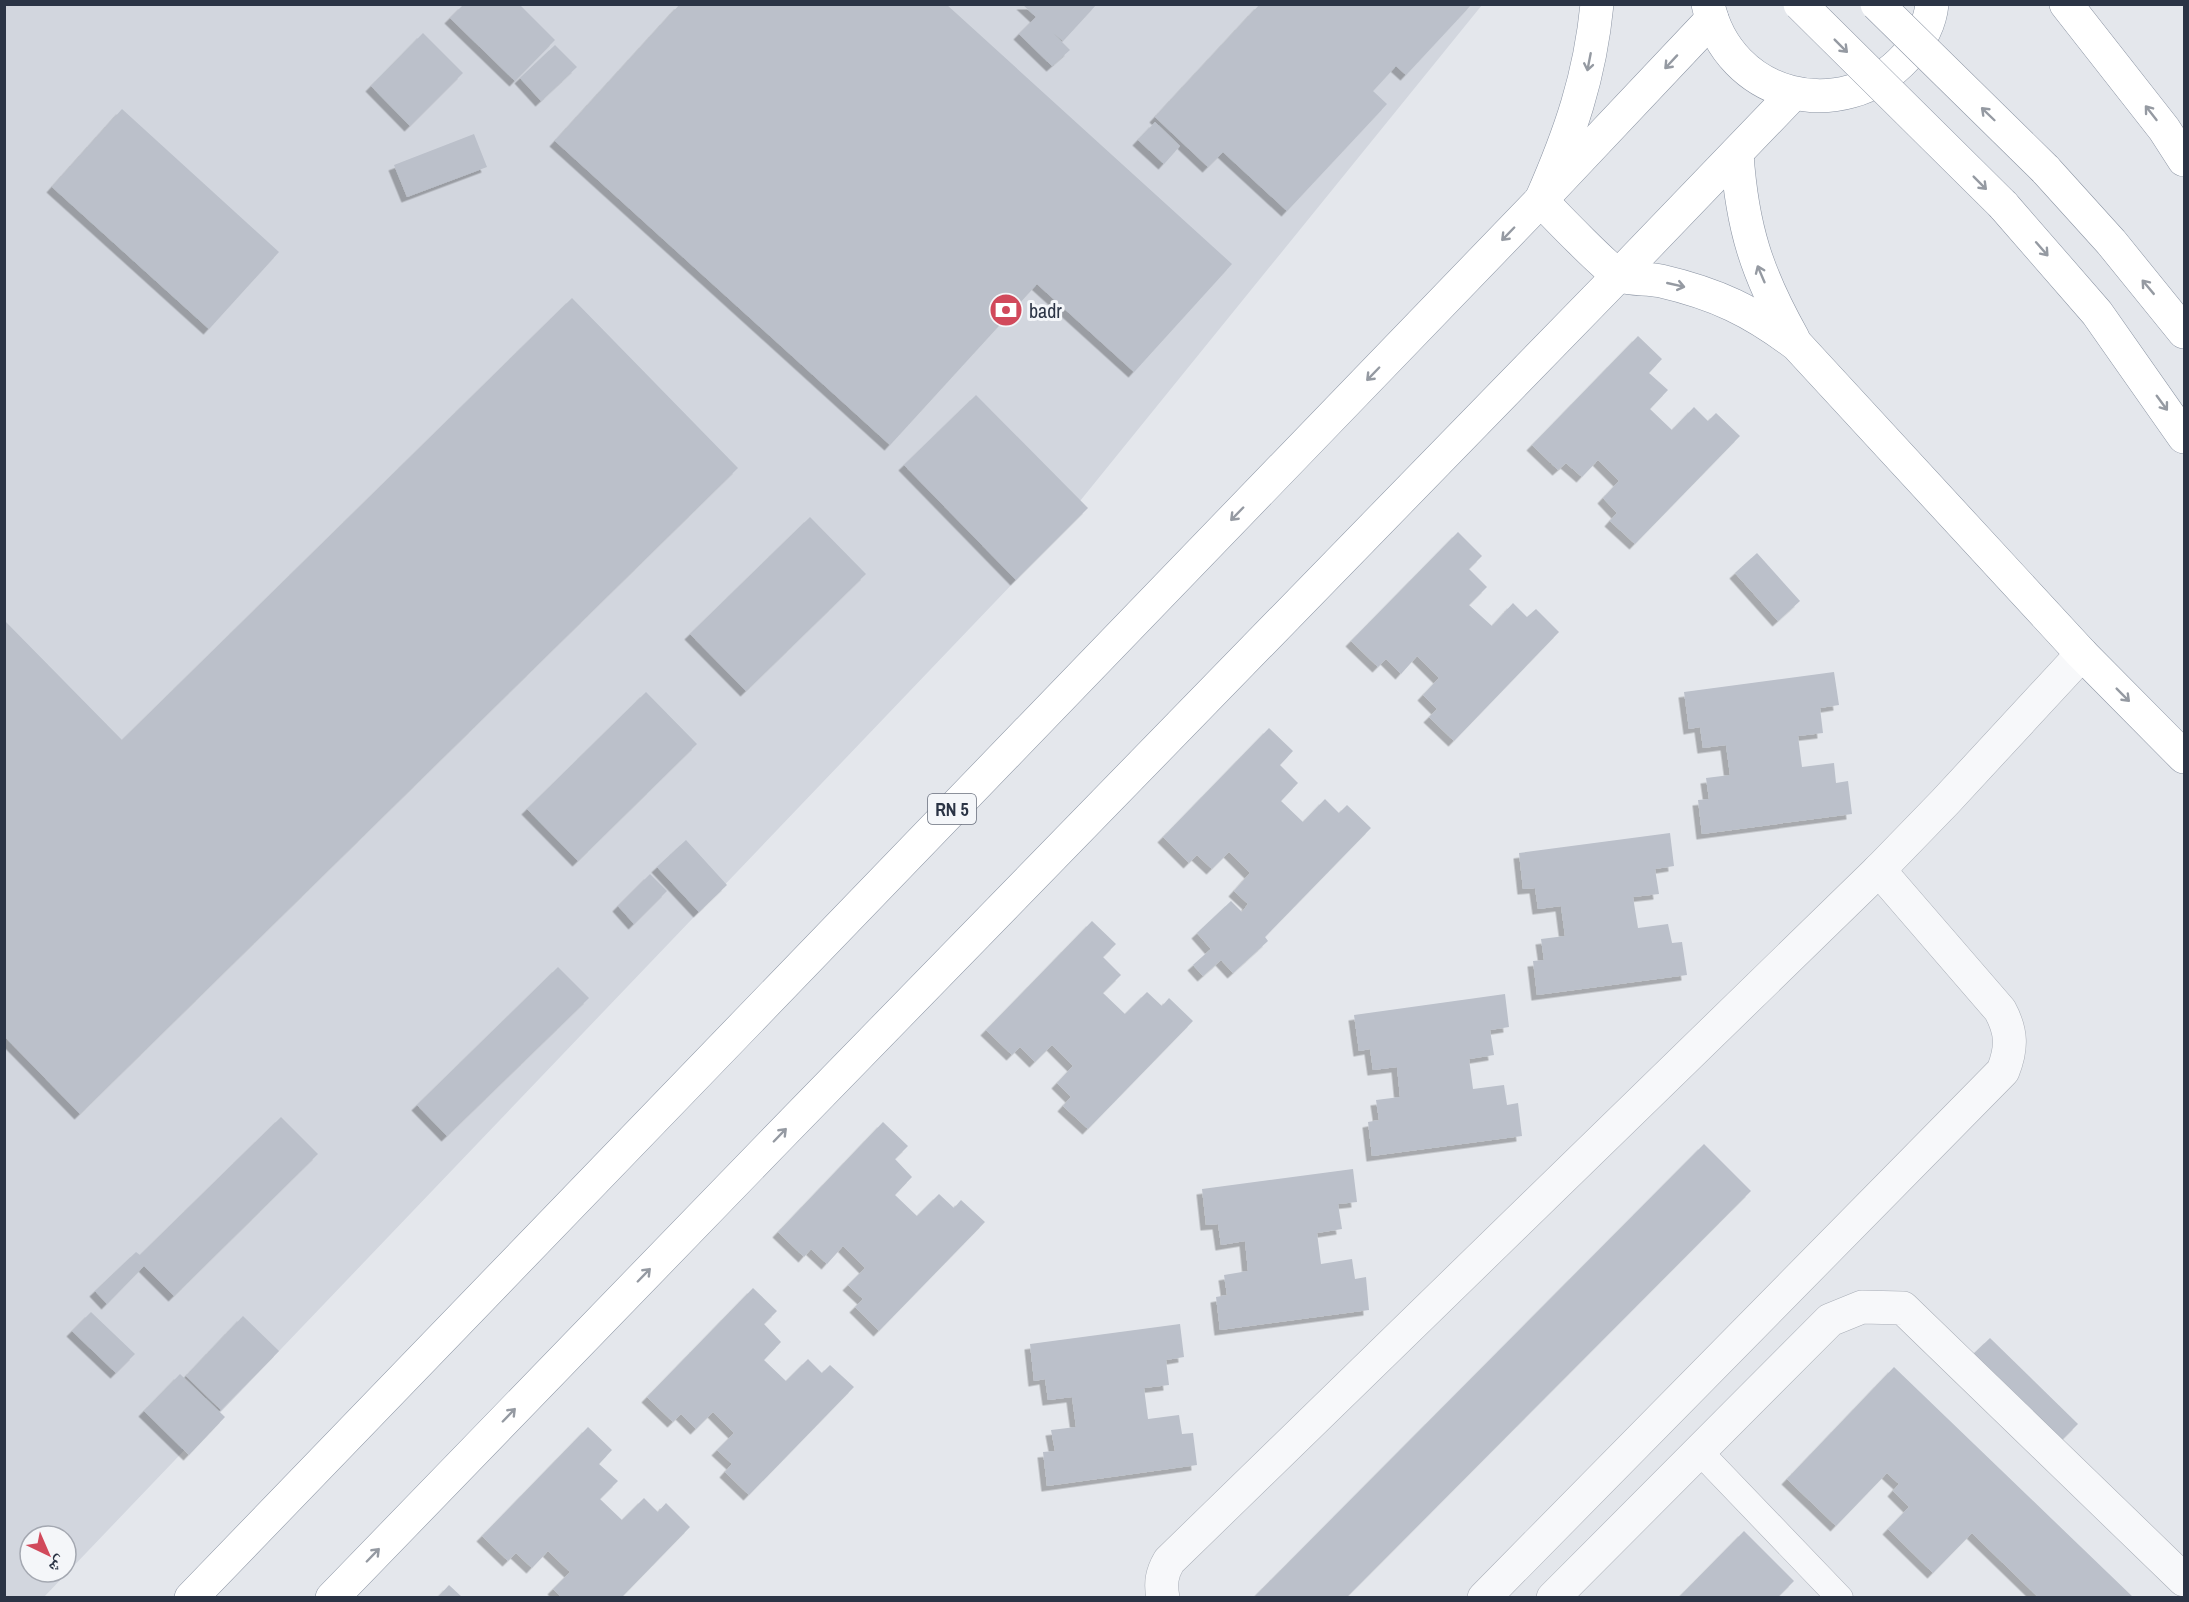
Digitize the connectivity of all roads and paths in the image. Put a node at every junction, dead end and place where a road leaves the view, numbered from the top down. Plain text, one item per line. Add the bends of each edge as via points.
1 (1597, 4) edge
2 (1800, 4) edge
3 (1877, 4) edge
4 (1932, 4) edge
5 (2066, 4) edge
6 (1710, 12) edge
7 (1793, 94) junction
8 (1737, 153) junction
9 (2184, 160) edge
10 (1540, 200) junction
11 (1618, 276) junction
12 (2184, 333) edge
13 (1797, 345) junction
14 (2184, 437) edge
15 (2082, 654) junction
16 (2184, 757) edge
17 (1879, 870) junction
18 (1699, 1451) junction
19 (2184, 1580) edge
20 (191, 1598) edge
21 (332, 1598) edge
22 (1163, 1598) edge
23 (1484, 1598) edge
24 (1553, 1598) edge
25 (1840, 1598) edge

1 -> 10 highway via 1582,93 1564,148
2 -> 14 highway, bridge via 2003,205 2097,313
12 -> 3 highway, bridge via 2111,242 2045,170
4 - 7 highway via 1917,45 1893,71 1851,92 1828,97
9 -> 5 highway
6 - 7 highway via 1729,53 1758,79
6 -> 10 highway, RN 5
7 - 8 highway
8 - 11 highway
13 -> 8 highway via 1773,303 1755,258 1739,189
10 - 11 highway
10 -> 20 highway, RN 5
11 -> 13 highway via 1657,280 1731,303
21 -> 11 highway
13 - 15 highway
15 -> 16 highway
15 - 17 street
17 - 22 street via 1169,1561 1163,1571
17 - 23 street via 2000,1010 2011,1040 2003,1071
18 - 19 street via 1830,1320 1862,1308 1903,1308
18 - 24 street
18 - 25 lane

